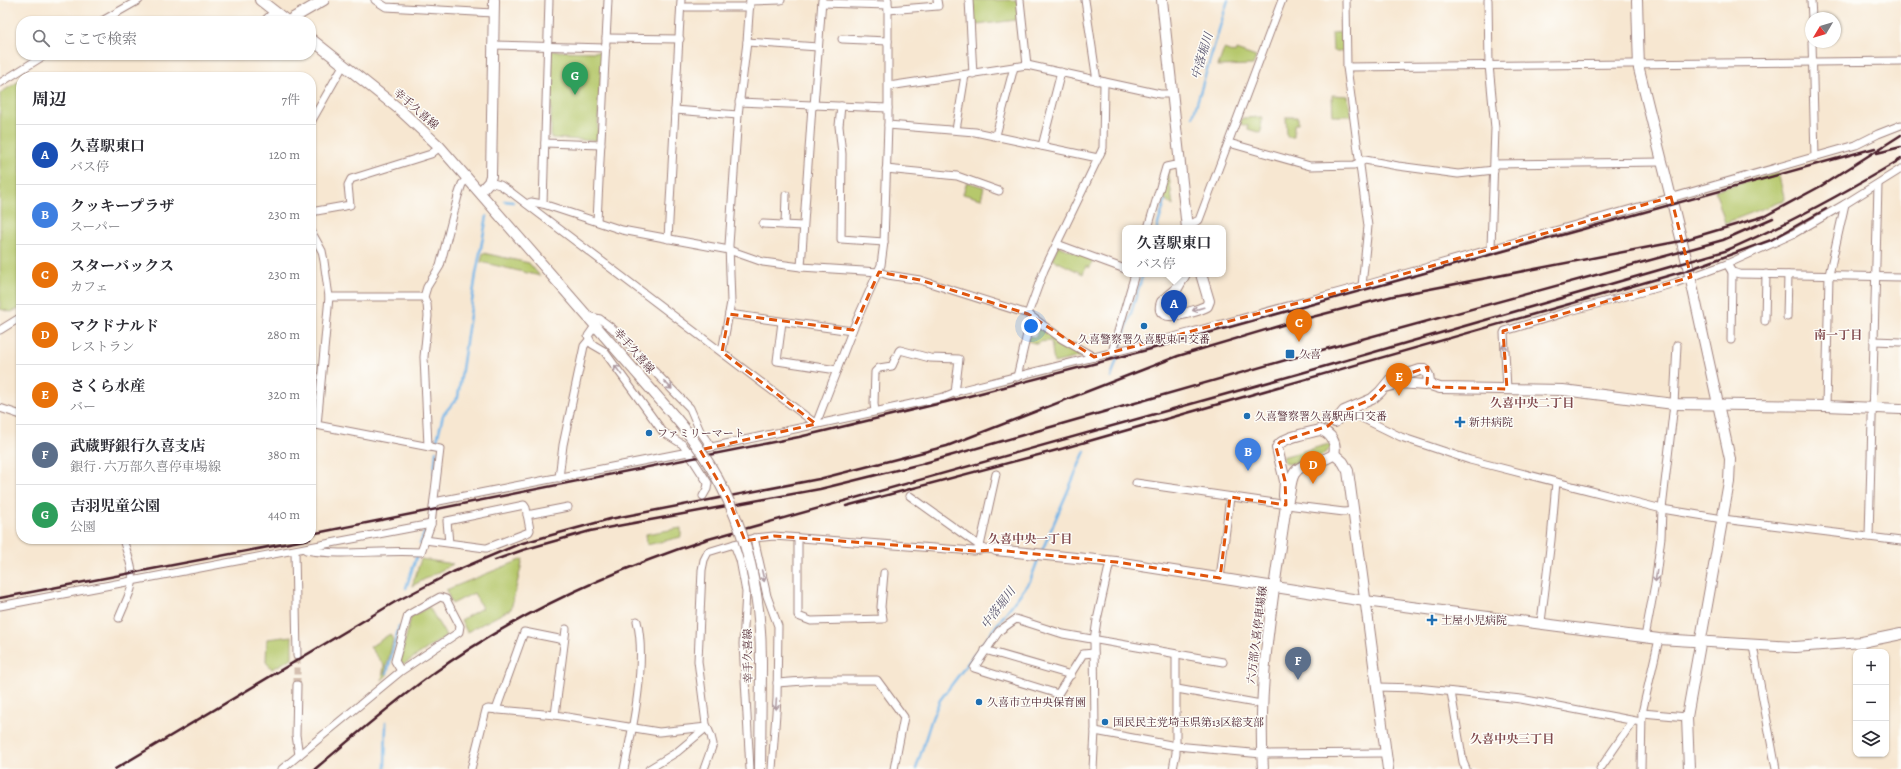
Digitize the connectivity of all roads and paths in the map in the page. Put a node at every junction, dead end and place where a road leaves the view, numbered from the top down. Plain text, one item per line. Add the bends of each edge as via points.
1 (139, 0) edge
2 (260, 0) edge
3 (324, 0) edge
4 (375, 0) edge
5 (494, 0) edge
6 (549, 0) edge
7 (608, 0) edge
8 (781, 0) edge
9 (937, 0) edge
10 (969, 0) edge
11 (1020, 0) edge
12 (1085, 0) edge
13 (1162, 0) edge
14 (1282, 0) edge
15 (1346, 0) edge
16 (1488, 0) edge
17 (1637, 0) edge
18 (1811, 0) edge
19 (822, 1) edge
20 (681, 3) edge
21 (750, 3) edge
22 (888, 5) edge
23 (275, 11) junction
24 (1812, 12) edge
25 (493, 13) junction
26 (111, 16) edge
27 (270, 16) edge
28 (281, 16) edge
29 (296, 16) edge
30 (606, 38) junction
31 (680, 39) junction
32 (842, 39) dead end
33 (888, 41) junction
34 (747, 42) junction
35 (316, 43) edge
36 (492, 45) junction
37 (546, 47) junction
38 (818, 47) junction
39 (606, 48) junction
40 (1812, 48) edge
41 (37, 60) edge
42 (1901, 61) edge
43 (1813, 62) junction
44 (344, 64) junction
45 (1638, 64) junction
46 (1027, 65) junction
47 (1489, 65) junction
48 (1014, 67) junction
49 (1347, 67) junction
50 (18, 72) edge
51 (1061, 72) junction
52 (16, 73) edge
53 (973, 74) junction
54 (965, 75) junction
55 (1100, 81) junction
56 (0, 83) edge
57 (889, 86) junction
58 (1172, 94) junction
59 (739, 102) junction
60 (813, 106) junction
61 (841, 106) junction
62 (888, 108) junction
63 (675, 110) junction
64 (316, 113) edge
65 (738, 115) junction
66 (888, 125) junction
67 (1901, 125) edge
68 (956, 130) junction
69 (996, 136) junction
70 (545, 143) junction
71 (1229, 144) junction
72 (601, 145) junction
73 (1042, 146) junction
74 (440, 147) junction
75 (1815, 157) junction
76 (1098, 158) junction
77 (1360, 162) junction
78 (1662, 162) junction
79 (1180, 164) junction
80 (1494, 167) junction
81 (886, 169) junction
82 (1901, 169) edge
83 (468, 178) junction
84 (489, 182) junction
85 (1878, 184) junction
86 (1000, 191) dead end
87 (480, 192) junction
88 (786, 194) dead end
89 (1671, 197) junction
90 (527, 204) junction
91 (543, 204) junction
92 (1845, 204) junction
93 (316, 211) edge
94 (597, 222) junction
95 (763, 224) dead end
96 (785, 225) junction
97 (1149, 225) edge
98 (1187, 225) edge
99 (1190, 225) edge
100 (804, 226) junction
101 (668, 239) junction
102 (316, 240) edge
103 (884, 242) junction
104 (1057, 244) junction
105 (1491, 248) junction
106 (729, 250) junction
107 (1727, 264) junction
108 (801, 267) junction
109 (1122, 268) edge
110 (879, 272) junction
111 (1732, 272) junction
112 (1766, 274) junction
113 (1788, 275) junction
114 (1829, 275) junction
115 (1876, 276) junction
116 (1134, 277) edge
117 (1183, 277) edge
118 (1202, 277) edge
119 (1901, 277) edge
120 (1691, 278) junction
121 (1362, 286) junction
122 (329, 297) junction
123 (424, 297) junction
124 (729, 314) junction
125 (587, 316) junction
126 (1030, 316) junction
127 (1787, 317) dead end
128 (16, 320) edge
129 (1765, 321) dead end
130 (782, 322) junction
131 (595, 326) junction
132 (0, 328) edge
133 (852, 331) junction
134 (589, 340) junction
135 (1731, 340) dead end
136 (1874, 341) junction
137 (1901, 342) edge
138 (1677, 345) dead end
139 (722, 352) junction
140 (1113, 352) junction
141 (1094, 357) junction
142 (837, 370) junction
143 (1017, 376) junction
144 (1427, 384) junction
145 (1385, 387) junction
146 (1507, 389) junction
147 (955, 393) junction
148 (1674, 404) junction
149 (1717, 405) junction
150 (1826, 406) junction
151 (1872, 407) junction
152 (0, 408) edge
153 (316, 408) edge
154 (1349, 408) junction
155 (1901, 409) edge
156 (875, 411) junction
157 (16, 414) edge
158 (1335, 422) junction
159 (816, 424) junction
160 (316, 425) edge
161 (1320, 430) junction
162 (1334, 443) junction
163 (428, 446) junction
164 (710, 447) junction
165 (688, 452) junction
166 (1334, 454) junction
167 (1281, 464) junction
168 (1300, 468) junction
169 (996, 474) dead end
170 (559, 478) junction
171 (1556, 482) junction
172 (1136, 484) dead end
173 (703, 496) dead end
174 (910, 496) dead end
175 (1230, 497) junction
176 (434, 502) junction
177 (1286, 505) junction
178 (568, 507) dead end
179 (1662, 509) junction
180 (1354, 511) junction
181 (527, 515) junction
182 (1723, 519) junction
183 (431, 524) junction
184 (1868, 537) junction
185 (754, 538) junction
186 (798, 538) junction
187 (426, 540) junction
188 (1901, 541) edge
189 (449, 543) junction
190 (125, 544) edge
191 (734, 544) junction
192 (982, 547) junction
193 (298, 550) junction
194 (996, 550) joint
195 (1110, 562) junction
196 (884, 573) dead end
197 (1220, 578) junction
198 (132, 581) junction
199 (1275, 586) junction
200 (1365, 601) junction
201 (0, 606) edge
202 (119, 618) dead end
203 (637, 621) dead end
204 (1541, 622) junction
205 (566, 629) dead end
206 (1901, 634) edge
207 (1645, 637) junction
208 (1659, 639) junction
209 (564, 640) junction
210 (1094, 640) junction
211 (1701, 642) junction
212 (1753, 646) junction
213 (985, 650) junction
214 (1094, 653) junction
215 (1176, 654) junction
216 (297, 656) tunnel mouth
217 (1223, 662) dead end
218 (401, 671) junction
219 (1071, 675) junction
220 (777, 683) junction
221 (297, 685) tunnel mouth
222 (1377, 687) junction
223 (1177, 688) junction
224 (1451, 692) junction
225 (1261, 704) junction
226 (496, 710) junction
227 (1642, 714) junction
228 (555, 715) junction
229 (1687, 718) junction
230 (1633, 721) junction
231 (1642, 722) junction
232 (634, 727) junction
233 (707, 727) junction
234 (1095, 731) junction
235 (1176, 746) junction
236 (1386, 753) junction
237 (1262, 754) junction
238 (299, 755) junction
239 (282, 769) edge
240 (471, 769) edge
241 (624, 769) edge
242 (649, 769) edge
243 (704, 769) edge
244 (750, 769) edge
245 (760, 769) edge
246 (772, 769) edge
247 (894, 769) edge
248 (1093, 769) edge
249 (1173, 769) edge
250 (1263, 769) edge
251 (1388, 769) edge
252 (1466, 769) edge
253 (1600, 769) edge
254 (1641, 769) edge
255 (1689, 769) edge
256 (1776, 769) edge

1 - 26 street
2 - 23 street
3 - 29 street
4 - 25 street via 386,7
5 - 25 street
6 - 37 street
7 - 30 street
8 - 21 street
9 - 22 street via 938,6
10 - 53 street
11 - 46 street
12 - 55 street
13 - 58 street
14 - 71 street
15 - 49 street
16 - 47 street
17 - 45 street
18 - 24 street
19 - 22 street
19 - 38 street
20 - 21 street
20 - 31 street
21 - 34 street
22 - 33 street
23 - 27 street
23 - 28 street
25 - 36 street
30 - 31 street
30 - 39 street
31 - 63 street
32 - 33 street
33 - 57 street
34 - 38 street
34 - 59 street
35 - 44 street, 幸手久喜線
36 - 37 street
36 - 84 street
37 - 39 street
37 - 70 street
38 - 60 street
39 - 72 street
40 - 43 street
41 - 50 street
42 - 43 street
43 - 45 street
43 - 75 street
44 - 64 street
44 - 74 street, 幸手久喜線
45 - 47 street
45 - 78 street
46 - 48 street
46 - 51 street
47 - 49 street
47 - 80 street via 1495,128
48 - 53 street
48 - 69 street
49 - 77 street
51 - 55 street
51 - 73 street
52 - 56 street
53 - 54 street
54 - 57 street
54 - 68 street
55 - 58 street via 1160,94
55 - 76 street via 1102,148
57 - 62 street
58 - 79 street
59 - 60 street
59 - 65 street
60 - 61 street
60 - 100 street
61 - 62 street
61 - 103 street via 840,239
62 - 66 street
63 - 65 street
63 - 101 street
65 - 106 street
66 - 68 street
66 - 81 street
67 - 75 street via 1856,145
68 - 69 street
69 - 73 street
70 - 72 street
70 - 91 street
71 - 77 street via 1310,166 1354,165
71 - 99 street via 1199,220
72 - 94 street
73 - 76 street
74 - 83 street, 幸手久喜線
74 - 93 street via 431,154 351,179 348,185 350,205
75 - 89 street
76 - 104 street
77 - 80 street via 1365,160 1458,174
77 - 121 street via 1368,226
78 - 80 street
78 - 89 street
79 - 97 street via 1166,168
79 - 98 street
80 - 105 street
81 - 86 street via 957,176
81 - 103 street
82 - 85 street
83 - 87 street, 幸手久喜線
83 - 123 street via 462,184 458,196 440,266
84 - 87 street
84 - 90 street via 503,186
85 - 92 street
85 - 115 street
87 - 125 street, 幸手久喜線
88 - 96 street
89 - 105 street
89 - 120 street
90 - 91 street
90 - 139 street
91 - 94 street
92 - 107 street via 1794,234
92 - 114 street
94 - 101 street
95 - 96 street
96 - 100 street
100 - 108 street
101 - 106 street
102 - 122 street via 322,251
103 - 110 street
104 - 109 street
104 - 126 street via 1044,270
105 - 121 street
106 - 108 street via 763,262
106 - 124 street via 732,289
107 - 111 street
107 - 120 street
108 - 110 street
110 - 126 street via 920,280
110 - 133 street
111 - 112 street
111 - 135 street
112 - 113 street
112 - 129 street
113 - 114 street
113 - 127 street
114 - 115 street
114 - 150 street
115 - 119 street
115 - 136 street
116 - 140 street
118 -> 117 street via 1209,301 1207,306 1172,316 1166,315 1161,304 1176,290
146 -> 120 street via 1505,331 1570,310
120 - 149 street
121 - 140 street
122 - 123 street
122 - 153 street
123 - 163 street via 428,316 424,357
124 - 130 street
124 - 139 street
125 - 131 street, 幸手久喜線
125 -> 164 street via 600,319 612,328 690,408
126 - 141 street via 1062,339
126 - 143 street
128 - 132 street
130 - 133 street
130 - 142 street via 777,360
131 - 134 street via 589,334
131 - 245 street, 幸手久喜線, bridge via 699,448 728,498 742,532 758,603 761,667
133 - 142 street
165 -> 134 street via 682,444 663,432 604,351
134 - 170 street via 584,346 563,445
136 - 137 street
136 - 151 street
138 - 148 street
139 - 159 street
140 - 141 street
141 - 143 street
142 - 159 street
143 - 147 street
144 - 145 street via 1419,386 1400,383
144 - 145 street via 1428,375 1425,370 1420,370 1390,380 1386,382
144 - 146 street via 1437,387
145 - 154 street via 1372,398
146 - 148 street via 1563,390
147 - 156 street
147 - 156 street via 959,359 930,358 899,350 892,366 879,368 875,372
148 - 149 street
148 - 179 street
149 - 150 street
149 - 182 street via 1731,473
150 - 151 street
151 - 155 street
151 - 184 street
152 - 157 street
154 - 158 street via 1340,414
154 - 171 street via 1356,415 1401,437 1470,460
156 - 159 street
158 - 161 street
158 - 162 street
159 - 164 street
160 - 163 street
161 - 162 street via 1329,434
161 - 167 street via 1280,442 1276,448
162 - 166 street
163 - 176 street via 440,449
164 - 165 street
165 - 170 street
165 - 173 street via 708,483
166 - 168 street
166 - 180 street via 1348,471
167 - 168 street via 1285,467
167 - 177 street
168 - 177 street via 1293,475
169 - 192 street
170 - 176 street
171 - 179 street
171 - 204 street
172 - 175 street
174 - 192 street
175 - 177 street
175 - 197 street
176 - 183 street
177 - 180 street
177 - 199 street, 六万部久喜停車場線
178 - 181 street
179 - 182 street
179 -> 207 street via 1655,584
180 - 200 street
181 - 189 street via 529,532 487,548
181 - 189 street via 524,505 447,521
182 - 184 street
182 - 211 street
183 - 187 street
183 - 193 street
184 - 188 street
185 - 186 street
185 - 191 street
185 -> 220 street via 767,596 778,626
186 - 192 street via 974,551
186 - 196 street via 798,616 811,621 883,619 881,607
187 - 189 street
187 - 193 street via 421,552 328,554
190 - 198 street
191 - 233 street via 708,552 703,565 698,661
191 - 244 street via 743,571 746,592 744,644
192 - 194 street
193 - 198 street
193 - 216 street
194 - 195 street
195 - 197 street
195 - 210 street via 1096,620
197 - 199 street
198 - 201 street
198 - 202 street via 132,588
199 - 200 street
199 - 225 street, 六万部久喜停車場線
200 - 204 street
200 - 222 street
203 - 232 street via 641,640
204 - 207 street
205 - 209 street
206 - 212 street via 1862,642 1812,646
207 - 208 street
208 - 211 street
208 - 227 street
209 - 226 street via 524,632
209 - 228 street
210 - 213 street via 1047,630 1016,619 999,631
210 - 214 street
210 - 215 street
211 - 212 street
211 - 229 street
212 - 256 street
213 - 219 street
213 - 219 street via 974,668 1052,693 1058,694
214 - 219 street via 1083,654
214 - 234 street
215 - 217 street
215 - 223 street
218 - 218 street via 459,632 460,626 446,598 440,597 408,615 396,662
218 - 238 street
220 -> 246 street
220 - 247 street via 877,680 904,717
221 - 238 street via 296,735
222 - 224 street
222 - 236 street
223 - 225 street
223 - 235 street
224 - 230 street via 1555,704
224 - 252 street
225 - 237 street, 六万部久喜停車場線
226 - 228 street
226 - 240 street via 486,710
227 - 229 street
227 - 231 street
228 - 232 street
229 - 255 street
230 - 231 street
230 - 253 street
231 - 254 street
232 - 233 street via 659,732
232 - 241 street
233 - 242 street via 677,752
233 - 243 street via 713,744
234 - 235 street
234 - 248 street
235 - 237 street
235 - 249 street
236 - 237 street
236 - 251 street
237 - 250 street, 六万部久喜停車場線
238 - 239 street

